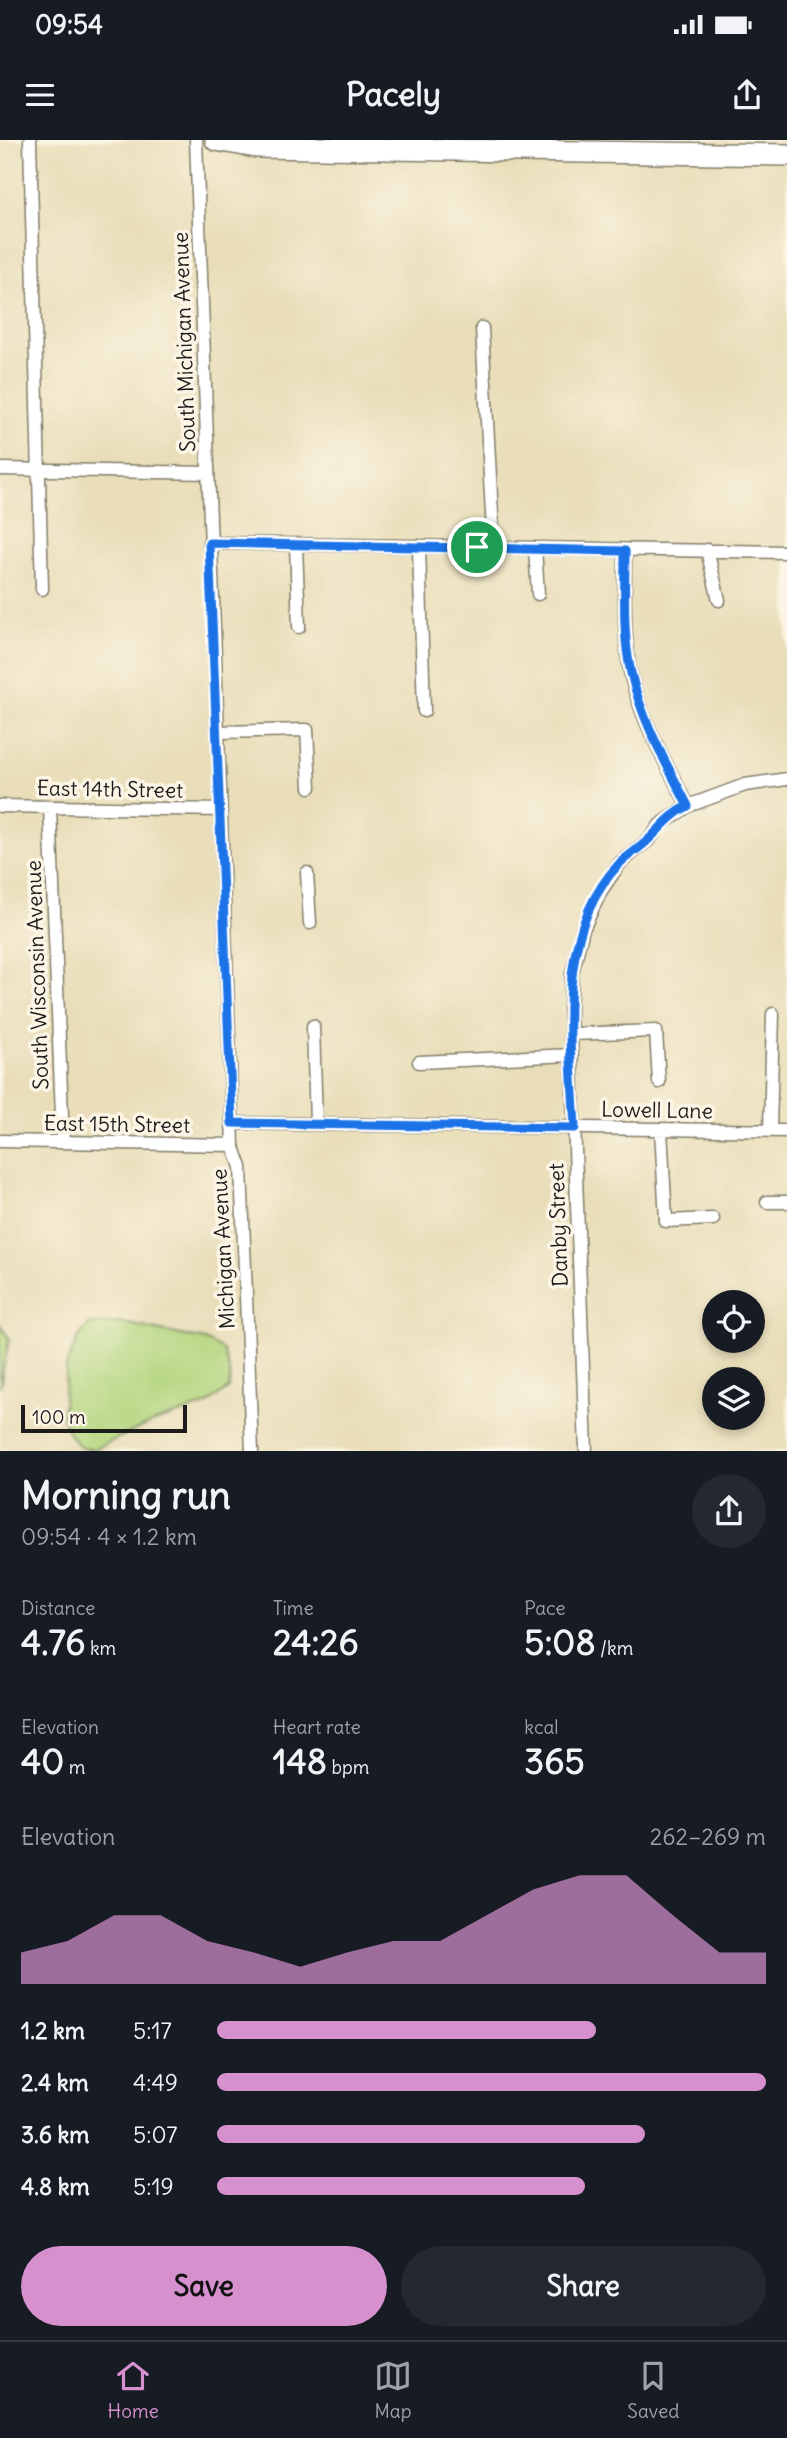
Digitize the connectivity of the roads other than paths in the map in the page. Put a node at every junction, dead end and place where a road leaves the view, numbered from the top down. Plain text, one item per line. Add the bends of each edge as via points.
1 (30, 140) edge
2 (196, 140) edge
3 (216, 140) edge
4 (787, 155) edge
5 (482, 328) dead end
6 (0, 469) edge
7 (38, 470) junction
8 (208, 473) junction
9 (493, 533) dead end
10 (209, 543) junction
11 (296, 545) junction
12 (419, 547) junction
13 (536, 548) junction
14 (707, 550) junction
15 (625, 551) junction
16 (787, 552) edge
17 (42, 589) dead end
18 (538, 594) dead end
19 (719, 600) dead end
20 (299, 627) dead end
21 (424, 711) dead end
22 (218, 732) junction
23 (787, 779) edge
24 (310, 787) dead end
25 (0, 806) edge
26 (688, 806) junction
27 (50, 807) junction
28 (220, 810) junction
29 (307, 873) dead end
30 (310, 923) dead end
31 (773, 1014) dead end
32 (313, 1026) dead end
33 (571, 1034) junction
34 (572, 1055) junction
35 (419, 1062) dead end
36 (659, 1082) dead end
37 (232, 1123) junction
38 (316, 1124) junction
39 (575, 1128) junction
40 (662, 1129) junction
41 (770, 1130) junction
42 (787, 1131) edge
43 (0, 1141) edge
44 (63, 1142) junction
45 (233, 1145) junction
46 (766, 1202) dead end
47 (787, 1202) edge
48 (713, 1219) dead end
49 (252, 1451) edge
50 (586, 1451) edge

1 - 7 street
2 - 8 street, South Michigan Avenue
3 - 4 main road via 256,147
5 - 9 street
6 - 7 street
7 - 8 street
7 - 17 street
8 - 10 street, South Michigan Avenue
10 - 11 street
10 - 22 street, Michigan Avenue
11 - 12 street
11 - 20 street
12 - 13 street
12 - 21 street
13 - 15 street
13 - 18 street
14 - 15 street
14 - 16 street
14 - 19 street
15 - 26 street via 630,672 646,722
22 - 24 street via 307,730
22 - 28 street, Michigan Avenue
23 - 26 street, Danby Street via 745,785
25 - 27 street, East 14th Street
26 - 33 street, Danby Street via 620,863 593,904 572,972
27 - 28 street, East 14th Street
27 - 44 street, South Wisconsin Avenue
28 - 37 street, Michigan Avenue
29 - 30 street
31 - 41 street
32 - 38 street
33 - 34 street, Danby Street
33 - 36 street via 656,1031
34 - 35 street
34 - 39 street, Danby Street
37 - 38 street, Lowell Lane
37 - 45 street, Michigan Avenue
38 - 39 street, Lowell Lane
39 - 40 street, Lowell Lane
39 - 50 street, Danby Street
40 - 41 street, Lowell Lane
40 - 48 street via 666,1221
41 - 42 street, Lowell Lane
43 - 44 street, East 15th Street
44 - 45 street, East 15th Street
45 - 49 street, Michigan Avenue via 241,1167
46 - 47 street

